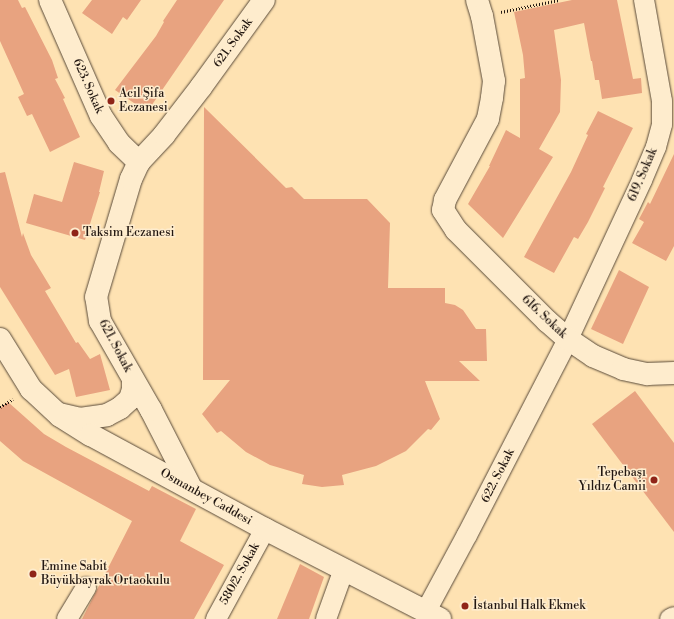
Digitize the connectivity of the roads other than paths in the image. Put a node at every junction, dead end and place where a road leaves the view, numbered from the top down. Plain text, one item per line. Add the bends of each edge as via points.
1 (264, 0) edge
2 (644, 0) edge
3 (53, 2) edge
4 (480, 8) edge
5 (140, 162) junction
6 (0, 339) edge
7 (568, 339) junction
8 (674, 373) edge
9 (133, 380) junction
10 (59, 414) junction
11 (191, 488) junction
12 (265, 529) junction
13 (344, 569) junction
14 (86, 587) dead end
15 (433, 615) edge
16 (674, 617) edge
17 (67, 619) edge
18 (216, 619) edge
19 (326, 619) edge
20 (670, 619) edge

1 - 5 street, 621. Sokak via 201,87
2 - 7 street, 619. Sokak via 662,101 662,124 656,147 642,180
3 - 5 street, 623. Sokak via 101,116 119,144
4 - 7 street, 616. Sokak via 494,81 488,119 445,200 443,210 456,230
5 - 9 street, 621. Sokak via 131,179 96,297 100,321
6 - 10 street, Osmanbey Caddesi via 31,389
7 - 8 street, 616. Sokak via 593,356 623,368 647,374
7 - 15 street, 622. Sokak via 467,535
9 - 10 street via 130,399 107,415 80,418
9 - 11 street, 621. Sokak
10 - 11 street, Osmanbey Caddesi via 91,435
11 - 12 street, Osmanbey Caddesi
12 - 13 street, Osmanbey Caddesi
12 - 18 street, 580/2. Sokak
13 - 15 street, Osmanbey Caddesi
13 - 19 street
14 - 17 street
16 - 20 street

